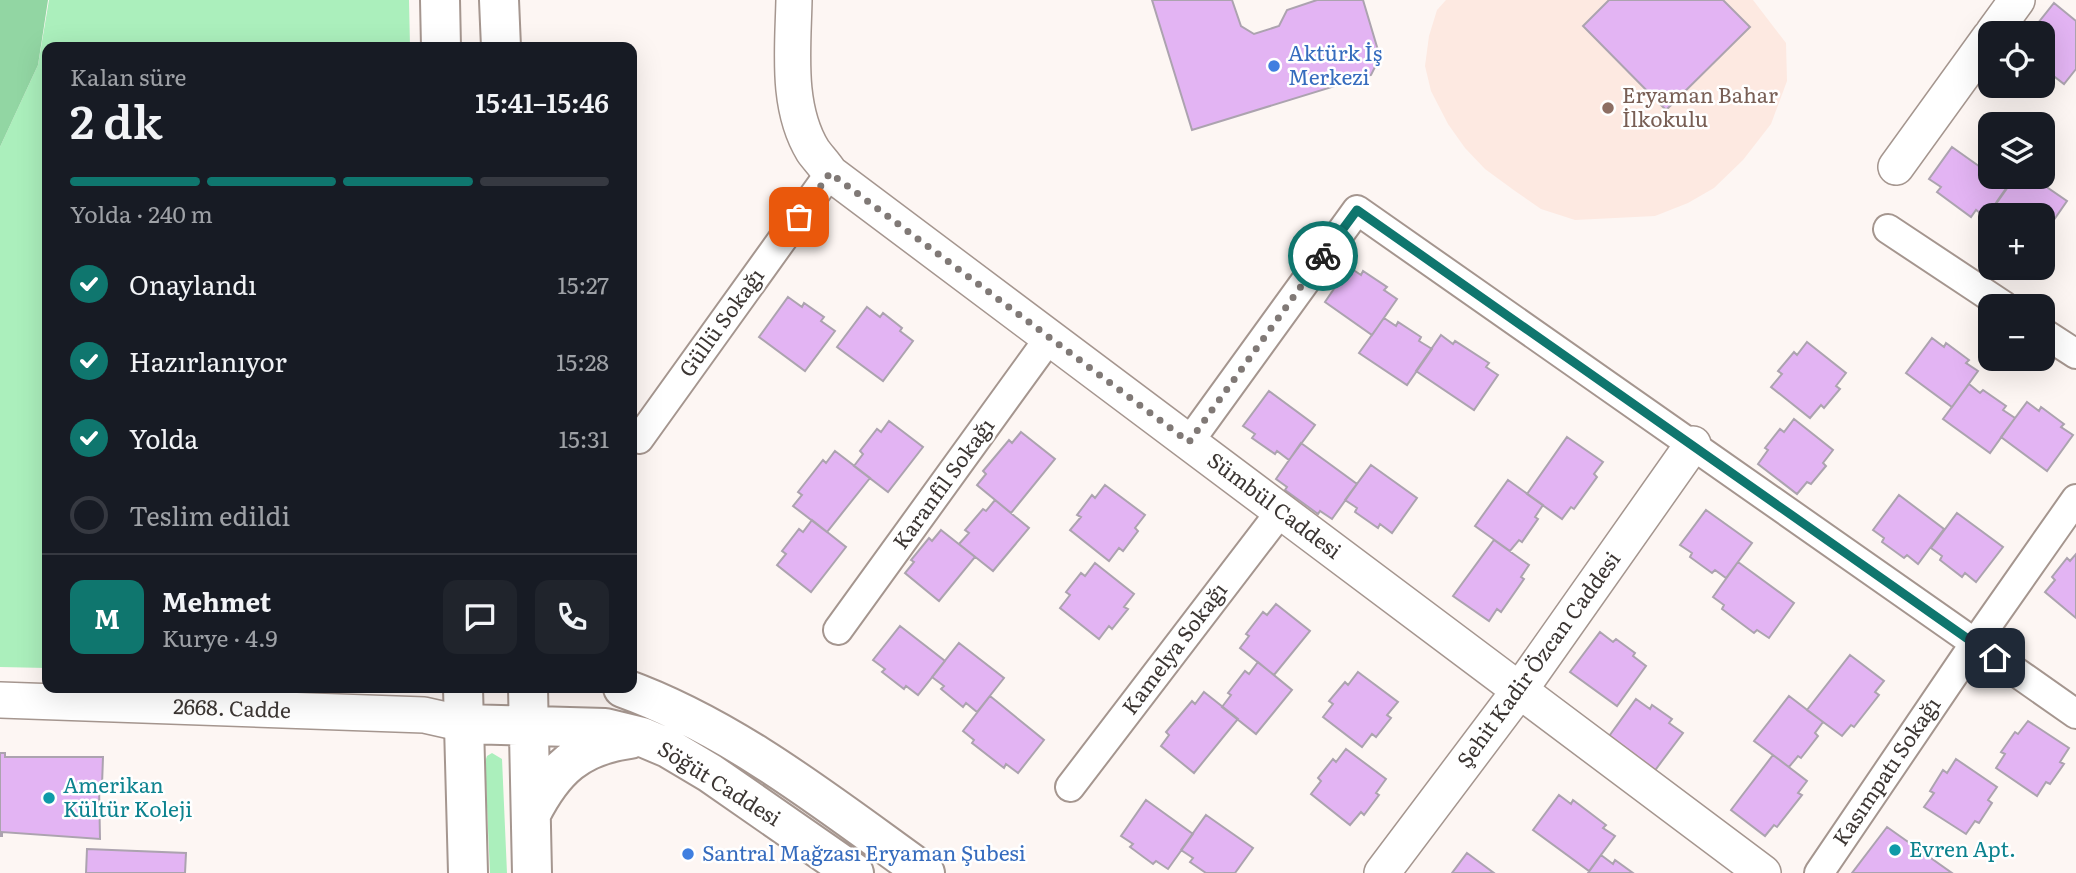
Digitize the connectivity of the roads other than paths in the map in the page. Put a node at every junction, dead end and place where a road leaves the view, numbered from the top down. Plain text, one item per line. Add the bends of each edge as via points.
1 (440, 0) edge
2 (499, 0) edge
3 (794, 0) edge
4 (2017, 0) edge
5 (2001, 21) edge
6 (441, 42) edge
7 (501, 42) edge
8 (1978, 53) edge
9 (1896, 167) dead end
10 (830, 173) junction
11 (1888, 229) dead end
12 (1986, 294) edge
13 (1050, 337) junction
14 (2055, 340) edge
15 (2076, 354) edge
16 (639, 439) dead end
17 (1189, 442) junction
18 (1693, 444) junction
19 (2076, 499) edge
20 (1281, 511) junction
21 (838, 630) dead end
22 (1975, 643) junction
23 (1519, 691) junction
24 (528, 693) edge
25 (636, 693) edge
26 (0, 701) edge
27 (463, 706) edge
28 (2076, 714) edge
29 (529, 726) junction
30 (642, 737) junction
31 (1070, 787) dead end
32 (531, 814) junction
33 (468, 873) edge
34 (532, 873) edge
35 (854, 873) edge
36 (925, 873) edge
37 (1382, 873) edge
38 (1763, 873) edge
39 (1819, 873) edge

1 - 6 main road
2 - 7 main road
3 - 10 street, Sümbül Caddesi via 795,98 813,151
4 - 5 street
8 - 9 street
10 - 13 street, Sümbül Caddesi
10 - 16 street, Güllü Sokağı
11 - 12 street
13 - 17 street, Sümbül Caddesi
13 - 21 street, Karanfil Sokağı
14 - 15 street
17 - 18 street via 1357,210
17 - 20 street, Sümbül Caddesi
18 - 22 street
18 - 23 street, Şehit Kadir Özcan Caddesi
19 - 22 street, Kasımpatı Sokağı
20 - 23 street, Sümbül Caddesi
20 - 31 street, Kamelya Sokağı
22 - 28 street
22 - 39 street, Kasımpatı Sokağı
23 - 37 street, Şehit Kadir Özcan Caddesi
23 - 38 street, Sümbül Caddesi
24 - 29 main road
25 - 36 main road, Söğüt Caddesi via 713,729
26 - 27 street, 2668. Cadde via 424,715
27 - 29 main road, Söğüt Caddesi
27 - 33 main road
29 - 30 main road, Söğüt Caddesi via 605,729
29 - 32 main road
30 - 32 main road via 607,742 581,753 544,789
30 - 35 main road, Söğüt Caddesi via 710,773
32 - 34 main road

